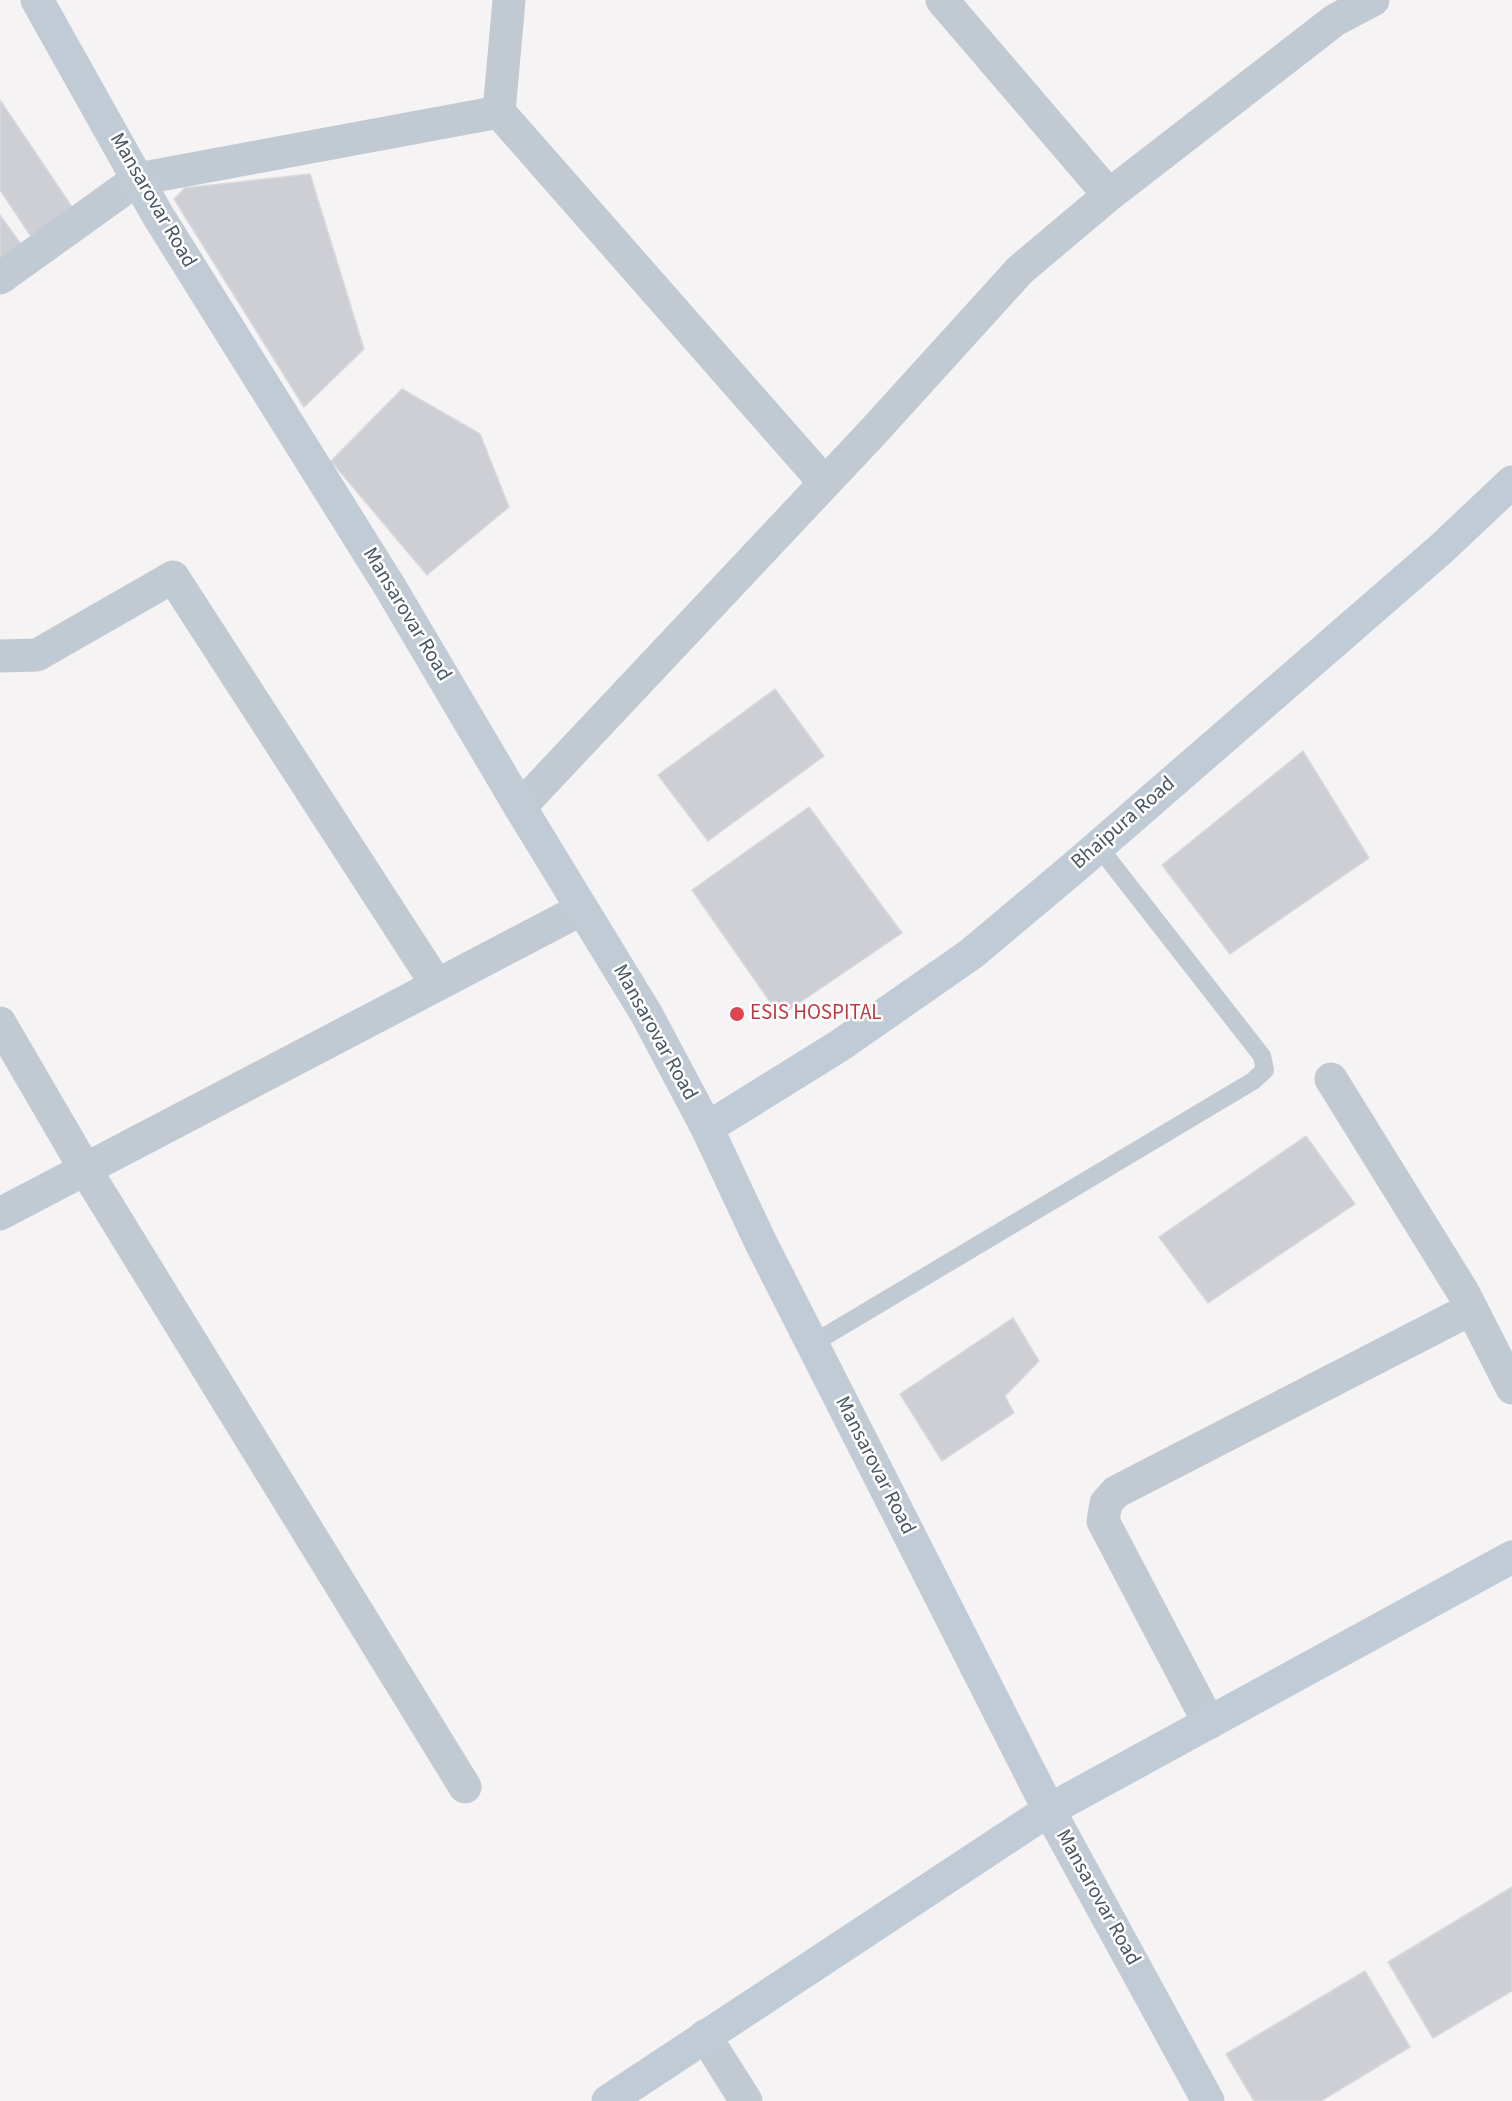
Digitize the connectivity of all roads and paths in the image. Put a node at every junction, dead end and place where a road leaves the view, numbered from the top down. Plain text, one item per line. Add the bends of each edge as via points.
1 (37, 0) edge
2 (509, 0) edge
3 (942, 0) edge
4 (1373, 0) edge
5 (499, 112) junction
6 (138, 179) junction
7 (1109, 195) junction
8 (0, 278) edge
9 (1512, 482) edge
10 (825, 483) junction
11 (0, 656) edge
12 (520, 807) junction
13 (1098, 846) junction
14 (582, 909) junction
15 (437, 985) junction
16 (0, 1023) edge
17 (1331, 1079) dead end
18 (707, 1128) junction
19 (85, 1169) junction
20 (0, 1214) edge
21 (1471, 1309) junction
22 (812, 1344) junction
23 (1512, 1388) edge
24 (1512, 1557) edge
25 (1209, 1723) junction
26 (465, 1787) dead end
27 (1049, 1810) junction
28 (705, 2036) junction
29 (608, 2101) edge
30 (746, 2101) edge
31 (1208, 2101) edge

1 - 6 street, Mansarovar Road
2 - 5 street
3 - 7 street
4 - 7 street via 1335,20
5 - 6 street
5 - 10 street
6 - 8 street
6 - 12 street, Mansarovar Road via 390,587
7 - 10 street via 1020,270
9 - 13 street, Bhaipura Road via 1441,549
10 - 12 street
11 - 15 street via 37,655 173,577
12 - 14 street, Mansarovar Road
13 - 18 street, Bhaipura Road via 971,954 839,1046
13 - 22 lane via 1262,1056 1264,1070 1253,1081
14 - 15 street
14 - 18 street, Mansarovar Road via 647,1015
15 - 19 street
16 - 19 street
17 - 21 street
18 - 22 street, Mansarovar Road
19 - 20 street
19 - 26 street
21 - 23 street
21 - 25 street via 1116,1492 1106,1503 1103,1521
22 - 27 street, Mansarovar Road
24 - 25 street
25 - 27 street
27 - 28 street
27 - 31 street, Mansarovar Road
28 - 29 street
28 - 30 street

